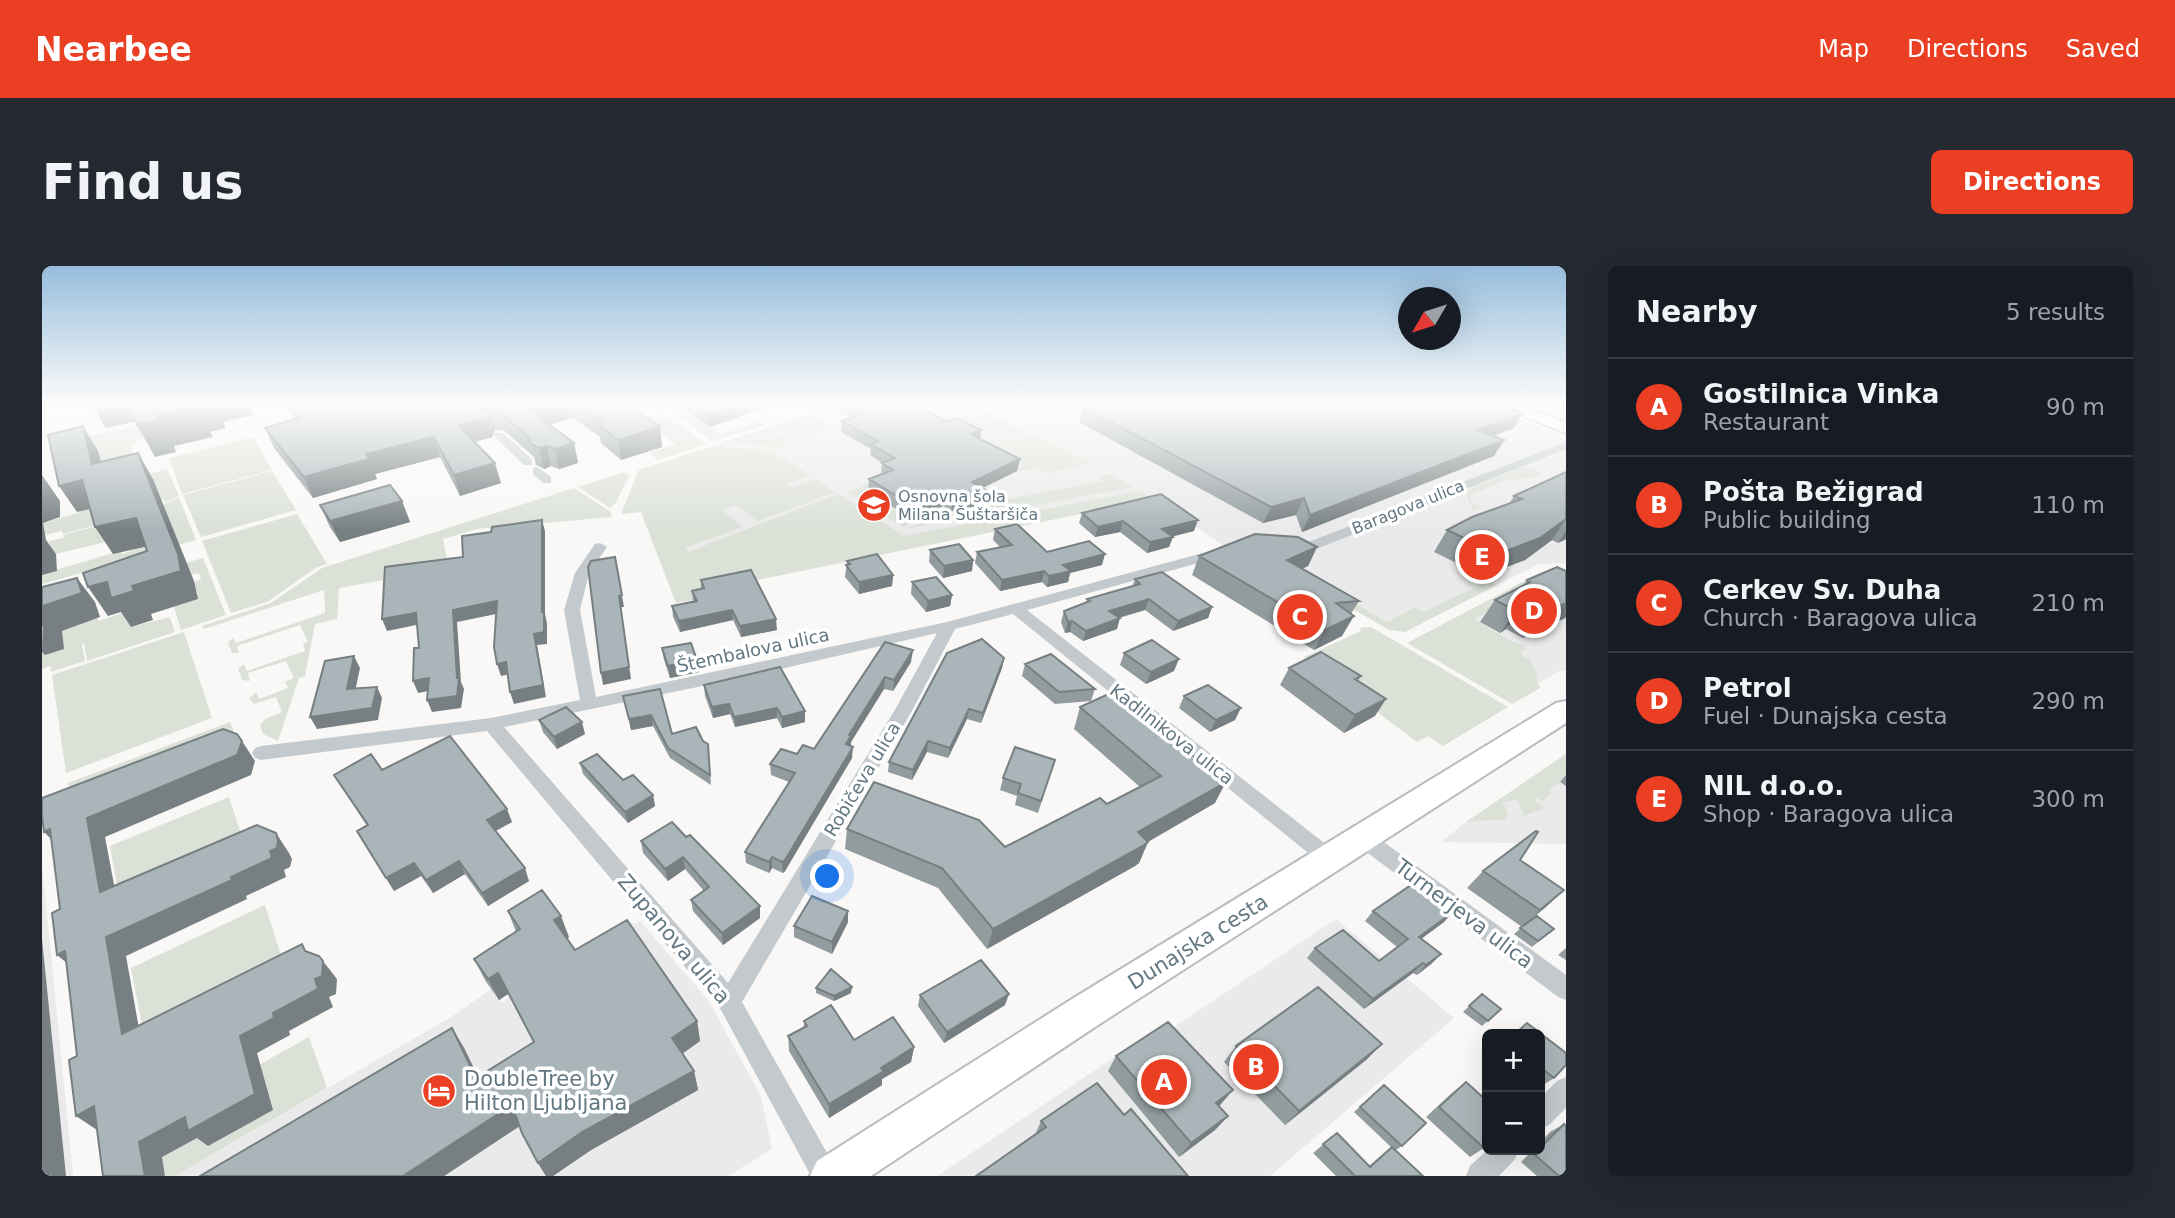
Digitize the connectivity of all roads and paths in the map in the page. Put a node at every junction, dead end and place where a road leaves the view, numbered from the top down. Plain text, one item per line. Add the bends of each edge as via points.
1 (510, 445) edge
2 (1565, 445) edge
3 (547, 480) dead end
4 (600, 547) dead end
5 (1234, 549) edge
6 (1274, 549) edge
7 (1014, 608) junction
8 (949, 626) junction
9 (589, 705) junction
10 (1566, 710) edge
11 (491, 724) junction
12 (261, 753) dead end
13 (1363, 838) junction
14 (1330, 859) junction
15 (1566, 989) edge
16 (729, 1002) junction
17 (1566, 1090) edge
18 (1545, 1111) edge
19 (1501, 1155) edge
20 (826, 1176) edge
21 (832, 1176) edge
22 (1480, 1176) edge

1 - 3 street
2 - 6 street, Baragova ulica via 1311,546
4 - 9 street via 582,573 572,610
5 - 7 street, Štembalova ulica
7 - 8 street, Štembalova ulica
7 - 14 street, Kadilnikova ulica
8 - 9 street, Štembalova ulica
8 - 16 street, Robičeva ulica
9 - 11 street, Štembalova ulica
10 - 13 main road, Dunajska cesta
11 - 12 street, Štembalova ulica
11 - 16 street, Zupanova ulica
13 - 14 main road, Dunajska cesta
13 - 15 street, Turnerjeva ulica
14 - 21 main road, Dunajska cesta
16 - 20 street, Zupanova ulica
17 - 18 street
19 - 22 street

